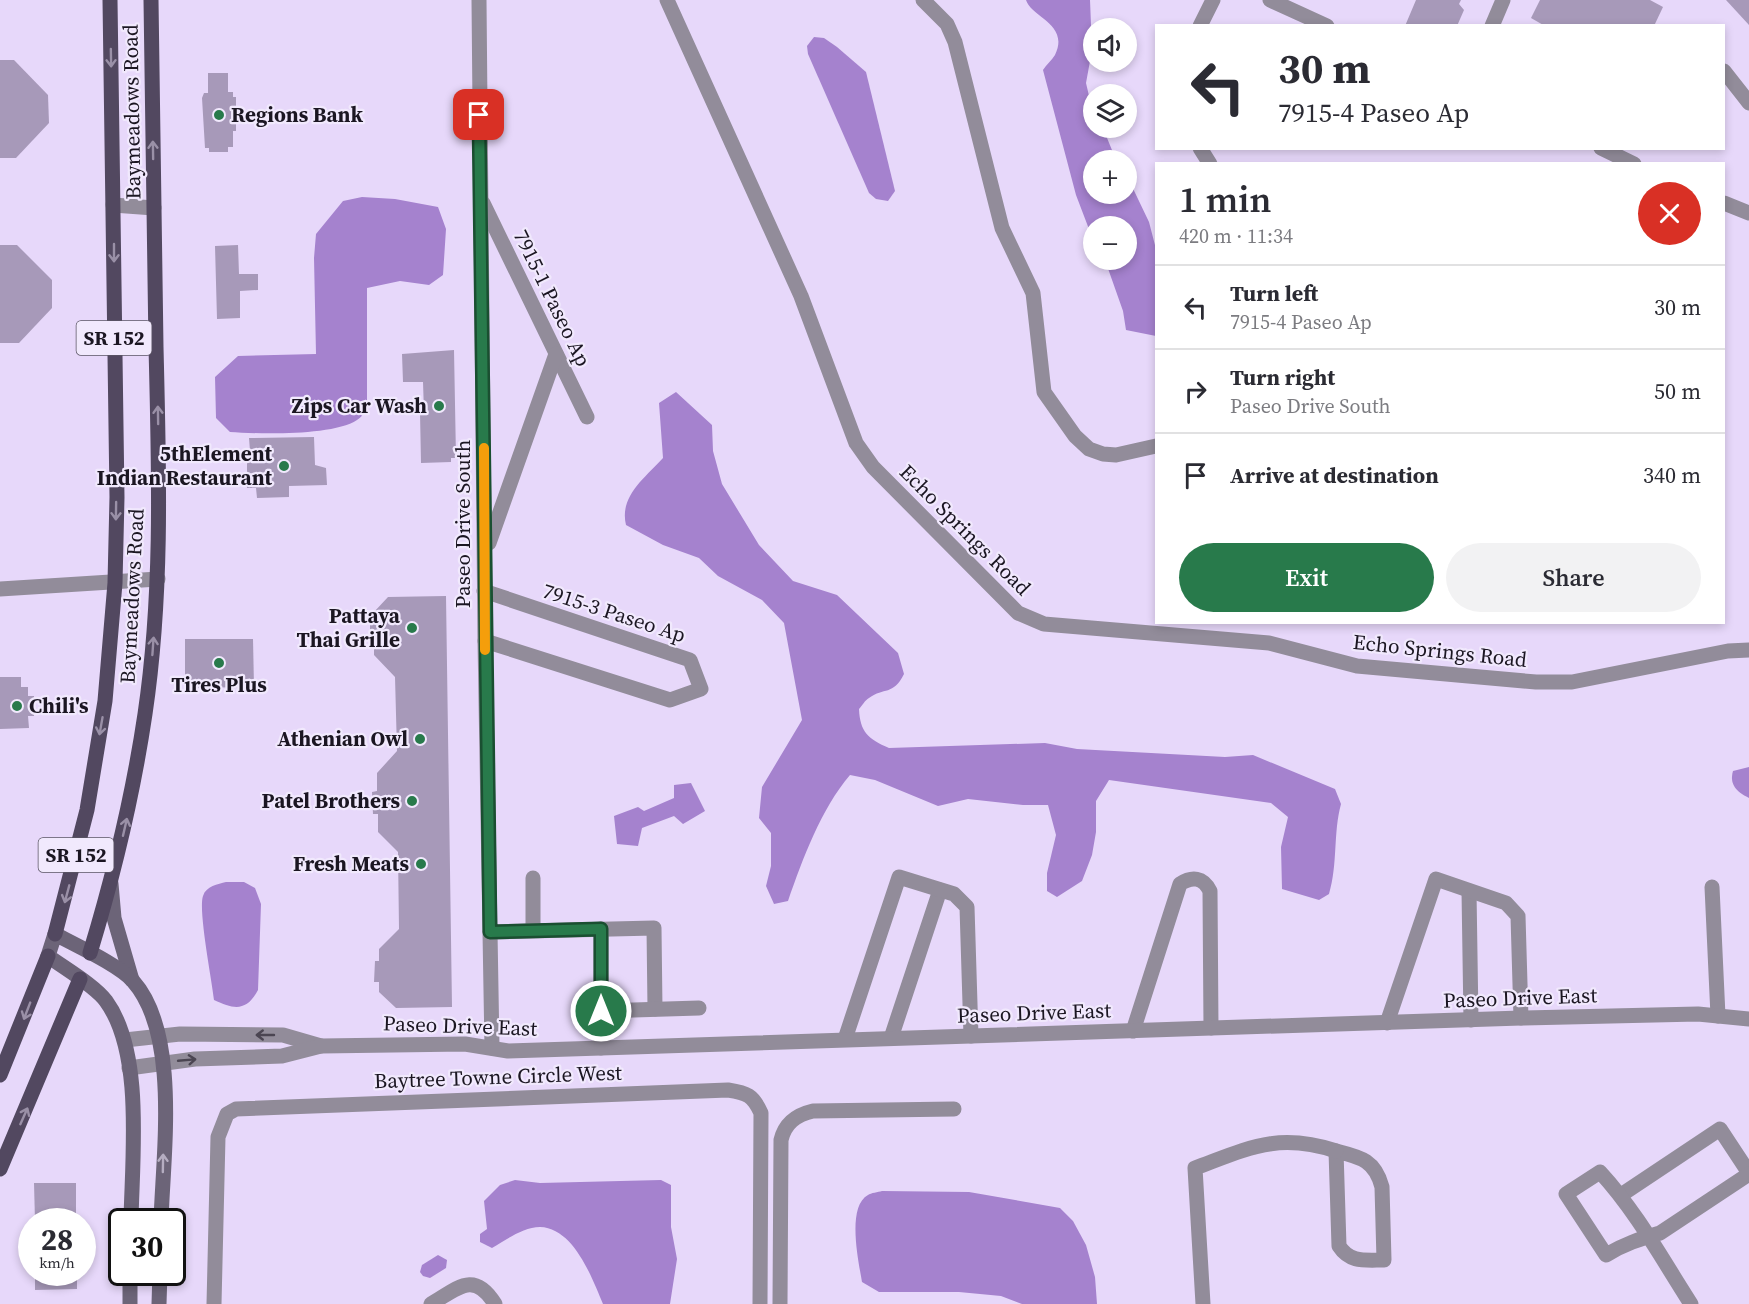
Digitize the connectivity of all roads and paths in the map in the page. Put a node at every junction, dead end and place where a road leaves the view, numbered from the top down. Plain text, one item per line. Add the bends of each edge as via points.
1 (110, 0) edge
2 (152, 0) edge
3 (479, 0) edge
4 (668, 0) edge
5 (923, 0) edge
6 (1213, 0) edge
7 (1270, 0) edge
8 (1503, 0) edge
9 (1201, 24) edge
10 (1323, 24) edge
11 (1493, 24) edge
12 (1725, 72) edge
13 (1749, 103) edge
14 (1605, 150) edge
15 (1630, 162) edge
16 (480, 198) junction
17 (1725, 203) edge
18 (113, 205) junction
19 (154, 208) junction
20 (1748, 208) edge
21 (556, 354) junction
22 (587, 417) dead end
23 (1155, 446) edge
24 (486, 553) junction
25 (158, 579) junction
26 (115, 583) junction
27 (0, 589) edge
28 (484, 591) junction
29 (485, 641) junction
30 (1749, 650) edge
31 (533, 879) dead end
32 (111, 884) junction
33 (1712, 886) dead end
34 (940, 890) junction
35 (1469, 891) junction
36 (601, 929) junction
37 (533, 930) junction
38 (490, 932) junction
39 (55, 934) junction
40 (90, 953) junction
41 (48, 956) junction
42 (80, 979) junction
43 (132, 980) junction
44 (699, 1008) dead end
45 (655, 1009) junction
46 (601, 1011) junction
47 (1718, 1016) junction
48 (1521, 1018) junction
49 (1749, 1019) edge
50 (1471, 1020) junction
51 (1387, 1023) junction
52 (1211, 1028) junction
53 (1133, 1031) junction
54 (158, 1036) junction
55 (971, 1036) junction
56 (891, 1038) junction
57 (845, 1039) junction
58 (125, 1040) junction
59 (321, 1046) junction
60 (492, 1048) junction
61 (601, 1048) junction
62 (162, 1063) junction
63 (129, 1068) junction
64 (0, 1075) edge
65 (954, 1109) dead end
66 (1336, 1150) junction
67 (0, 1169) edge
68 (1749, 1174) edge
69 (1621, 1195) junction
70 (131, 1208) edge
71 (161, 1208) edge
72 (1647, 1237) junction
73 (130, 1286) edge
74 (160, 1286) edge
75 (130, 1304) edge
76 (159, 1304) edge
77 (213, 1304) edge
78 (431, 1304) edge
79 (495, 1304) edge
80 (760, 1304) edge
81 (780, 1304) edge
82 (1203, 1304) edge
83 (1691, 1304) edge

1 -> 18 main road, Baymeadows Road / SR 152
19 -> 2 main road, Baymeadows Road / SR 152
3 - 16 street, Paseo Drive South
4 - 30 street, Echo Springs Road via 801,296 856,443 873,467 1018,613 1044,624 1278,645 1357,666 1536,682 1572,682
5 - 23 street via 946,24 955,42 1002,228 1030,284 1044,392 1067,427 1089,449 1116,455
6 - 9 street
7 - 10 street
8 - 11 street
12 - 13 street
14 - 15 street
16 - 21 street, 7915-1 Paseo Ap
16 - 24 street, Paseo Drive South
17 - 20 street
18 - 19 street
18 -> 26 main road, Baymeadows Road / SR 152
25 -> 19 main road, Baymeadows Road / SR 152
21 - 22 street, 7915-1 Paseo Ap
21 - 24 street
24 - 28 street, Paseo Drive South
25 - 26 street
32 -> 25 main road, Baymeadows Road / SR 152 via 146,713
26 - 27 street
26 -> 39 main road, Baymeadows Road / SR 152 via 105,701 87,810
28 - 29 street, Paseo Drive South
28 - 29 street, 7915-3 Paseo Ap via 690,660 701,689 670,700
29 - 38 street, Paseo Drive South
31 - 37 street
32 - 40 main road, Baymeadows Road / SR 152
32 - 43 street via 114,918
33 - 47 street
34 - 55 street via 954,894 967,907
34 - 56 street
34 - 57 street via 899,877
35 - 48 street via 1506,903 1518,916
35 - 50 street
35 - 51 street via 1436,879
36 - 37 street
36 - 45 street via 654,928
36 - 46 street
37 - 38 street
38 - 60 street, Paseo Drive South
39 - 40 street
39 - 41 street, Baymeadows Road / SR 152
40 - 42 street, Baymeadows Road / SR 152
40 - 43 street
41 - 42 street
41 -> 64 main road, Baymeadows Road / SR 152
42 - 58 street via 105,1000
67 -> 42 main road, Baymeadows Road / SR 152
43 - 54 street via 143,996
44 - 45 street
45 - 46 street
46 - 61 street
47 - 48 street, Paseo Drive East
47 - 49 street, Paseo Drive East
48 - 50 street, Paseo Drive East
50 - 51 street, Paseo Drive East
51 - 52 street, Paseo Drive East
52 - 53 street, Paseo Drive East
52 - 53 street via 1210,891 1199,879 1189,879 1180,884
53 - 55 street, Paseo Drive East
54 - 58 street, Paseo Drive East
59 -> 54 street, Paseo Drive East via 283,1035
54 - 62 street
55 - 56 street, Paseo Drive East
56 - 57 street, Paseo Drive East
57 - 61 street, Paseo Drive East
58 - 63 street
59 - 60 street, Paseo Drive East via 465,1044
62 -> 59 street, Paseo Drive East via 282,1056
60 - 61 street, Paseo Drive East
62 - 63 street, Paseo Drive East
71 -> 62 street
63 - 70 street
65 - 81 street via 813,1111 791,1120 781,1140
66 - 66 street via 1365,1159 1379,1176 1384,1260 1354,1260 1339,1246
66 - 82 street via 1298,1142 1261,1143 1195,1168
68 - 69 street via 1720,1129
68 - 72 street via 1660,1233
69 - 72 street
69 - 72 street via 1600,1172 1566,1194 1606,1255 1631,1240
72 - 83 street
73 - 75 street
74 - 76 street
77 - 80 street, Baytree Towne Circle West via 218,1137 227,1114 245,1107 728,1089 747,1093 762,1113
78 - 79 street via 462,1285 474,1283 482,1286

